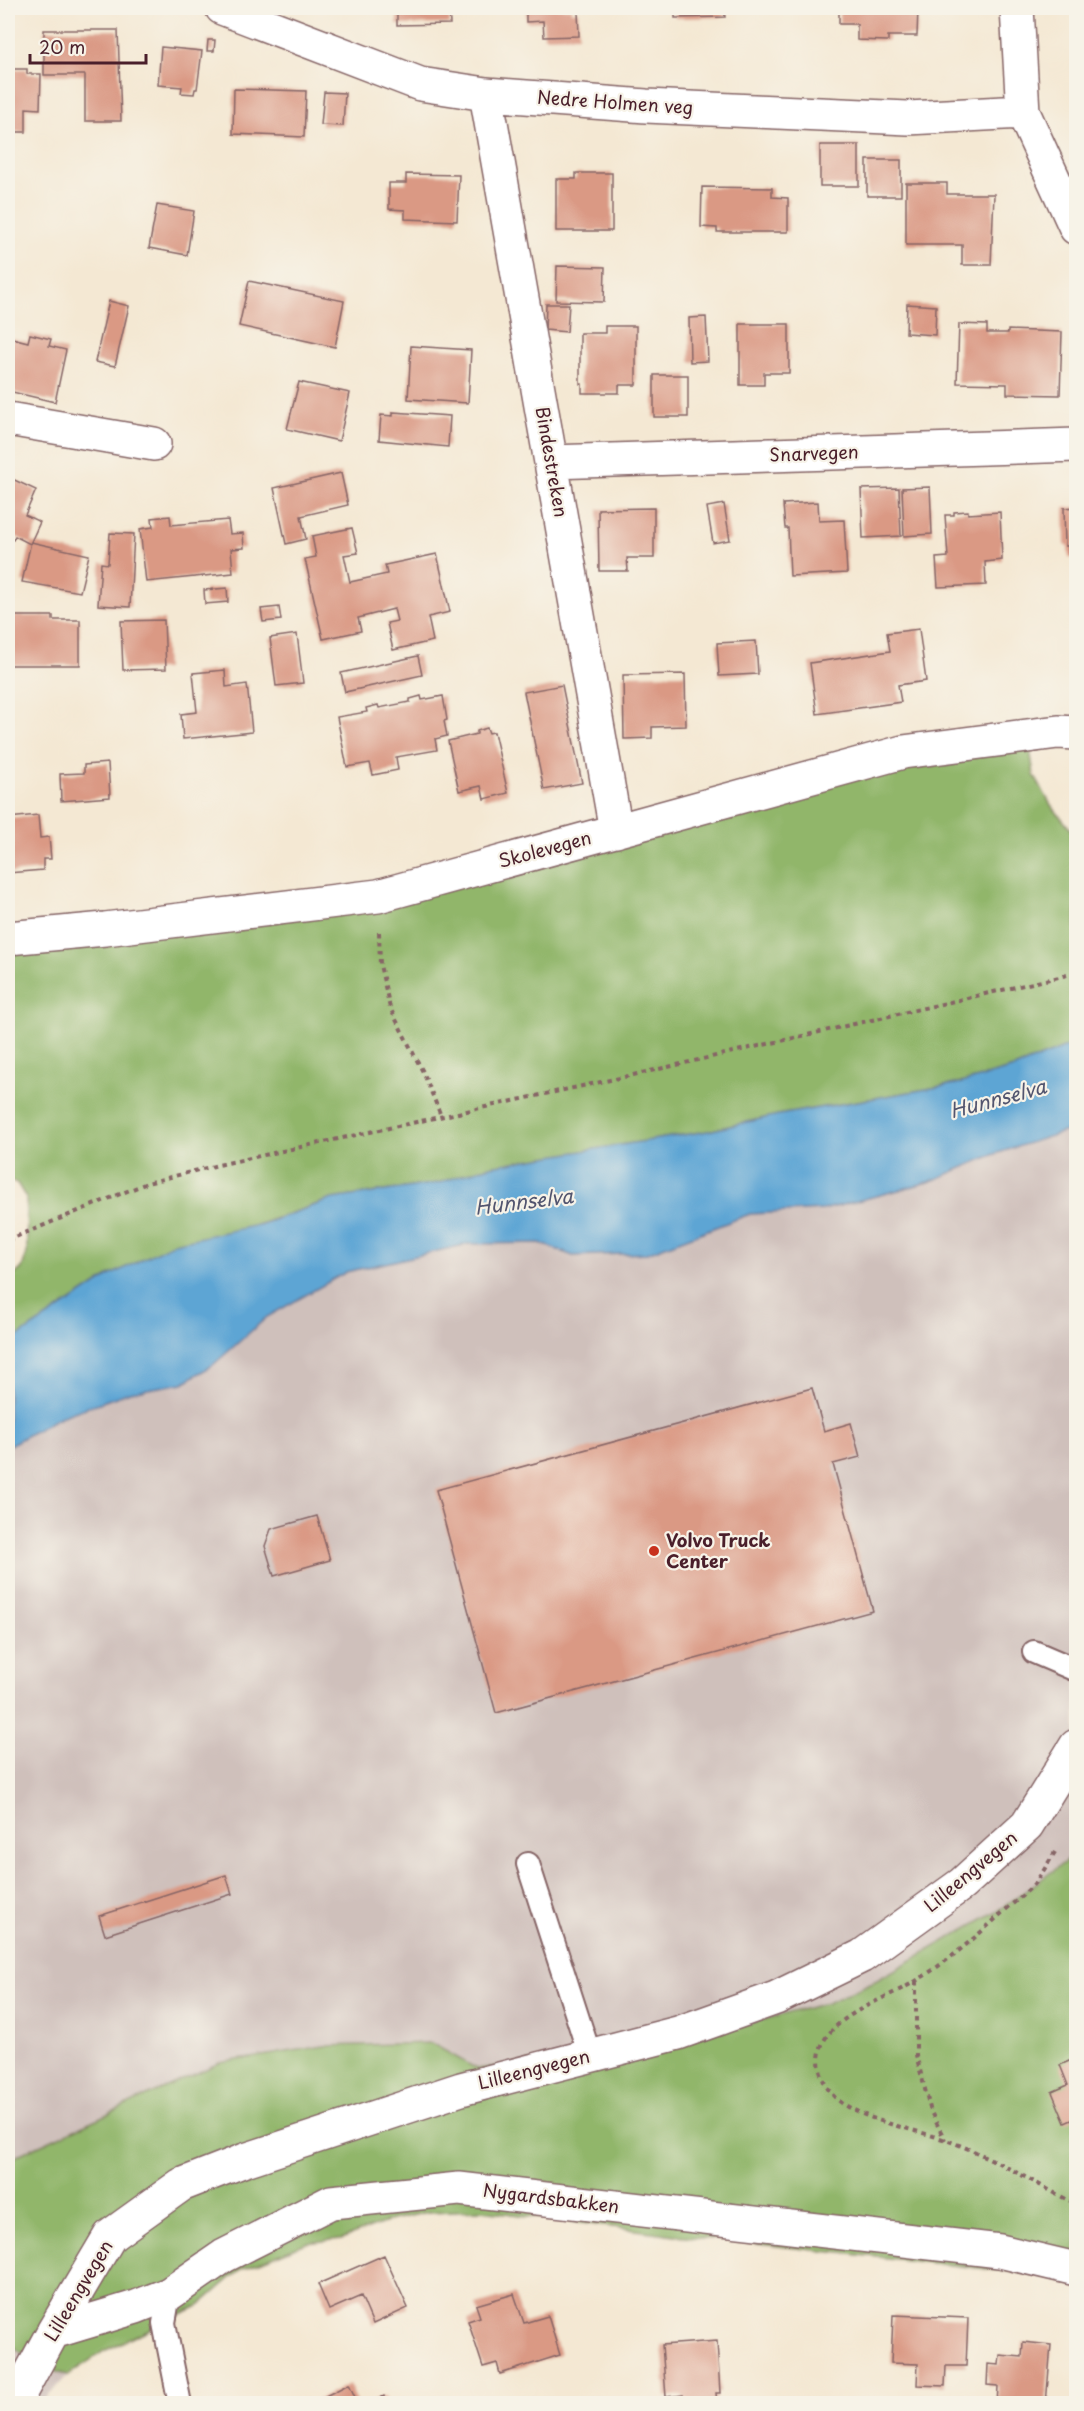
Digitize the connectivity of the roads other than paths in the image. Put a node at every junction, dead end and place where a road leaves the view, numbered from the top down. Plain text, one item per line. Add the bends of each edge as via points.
1 (222, 8) edge
2 (1017, 8) edge
3 (486, 94) junction
4 (1023, 112) junction
5 (1077, 228) edge
6 (8, 419) edge
7 (154, 444) dead end
8 (1077, 446) edge
9 (551, 462) junction
10 (1077, 733) edge
11 (616, 831) junction
12 (8, 938) edge
13 (1034, 1652) dead end
14 (1077, 1670) edge
15 (1077, 1746) edge
16 (528, 1864) dead end
17 (590, 2056) junction
18 (1077, 2269) edge
19 (169, 2294) junction
20 (53, 2332) junction
21 (14, 2403) edge
22 (180, 2403) edge

1 - 3 street, Nedre Holmen veg via 420,84
2 - 4 street
3 - 4 street, Nedre Holmen veg via 908,118
3 - 9 street, Bindestreken
4 - 5 street
6 - 7 street
8 - 9 street, Snarvegen
9 - 11 street, Bindestreken
10 - 11 street, Skolevegen via 1058,732 903,752
11 - 12 street, Skolevegen via 378,896
13 - 14 lane
15 - 17 street, Lilleengvegen via 1027,1825 962,1884 862,1956 776,1998 678,2033
16 - 17 lane
17 - 20 street, Lilleengvegen via 460,2089 180,2185 110,2236
18 - 19 street, Nygardsbakken via 1000,2251 459,2188 331,2202 224,2256
19 - 20 street, Nygardsbakken
19 - 22 lane via 164,2323
20 - 21 street, Lilleengvegen

